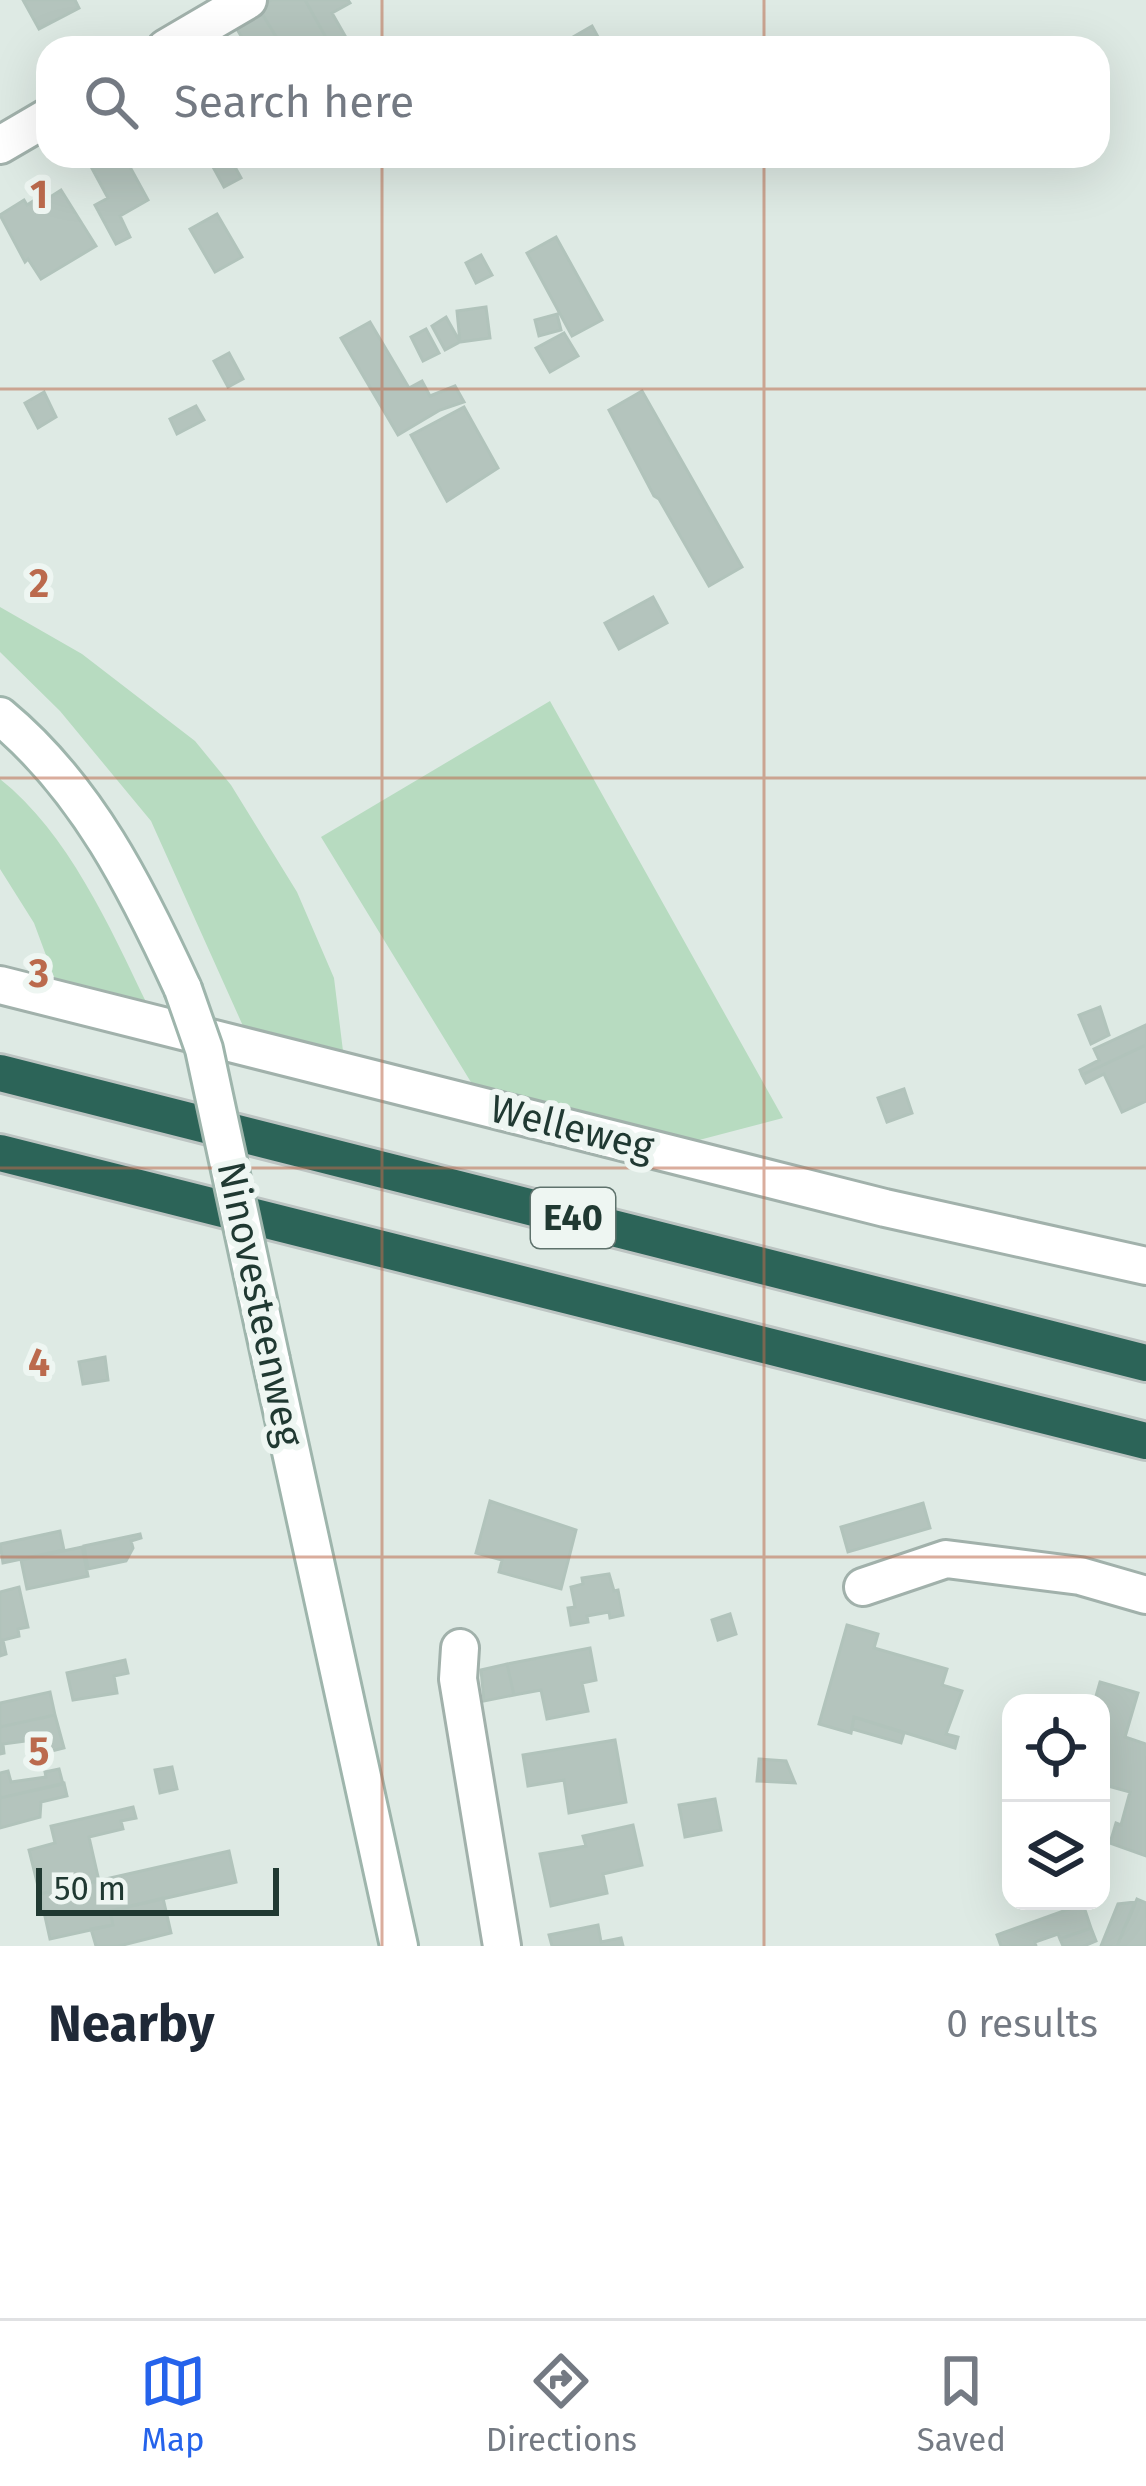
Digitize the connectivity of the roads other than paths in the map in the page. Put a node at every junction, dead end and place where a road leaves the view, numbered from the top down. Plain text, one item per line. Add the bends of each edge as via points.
1 (248, 0) edge
2 (186, 36) edge
3 (36, 124) edge
4 (0, 145) edge
5 (0, 716) edge
6 (0, 985) edge
7 (0, 1073) edge
8 (0, 1153) edge
9 (1146, 1266) edge
10 (1146, 1364) edge
11 (1146, 1441) edge
12 (862, 1587) dead end
13 (1146, 1595) edge
14 (460, 1648) dead end
15 (400, 1946) edge
16 (502, 1946) edge

1 - 2 street
3 - 4 street
5 - 15 street, Ninovesteenweg, bridge via 54,769 134,884 203,1048
6 - 9 street, Welleweg via 884,1208
7 - 10 highway, E40
8 - 11 highway, E40
12 - 13 street via 946,1559 1080,1576
14 - 16 street via 458,1679

